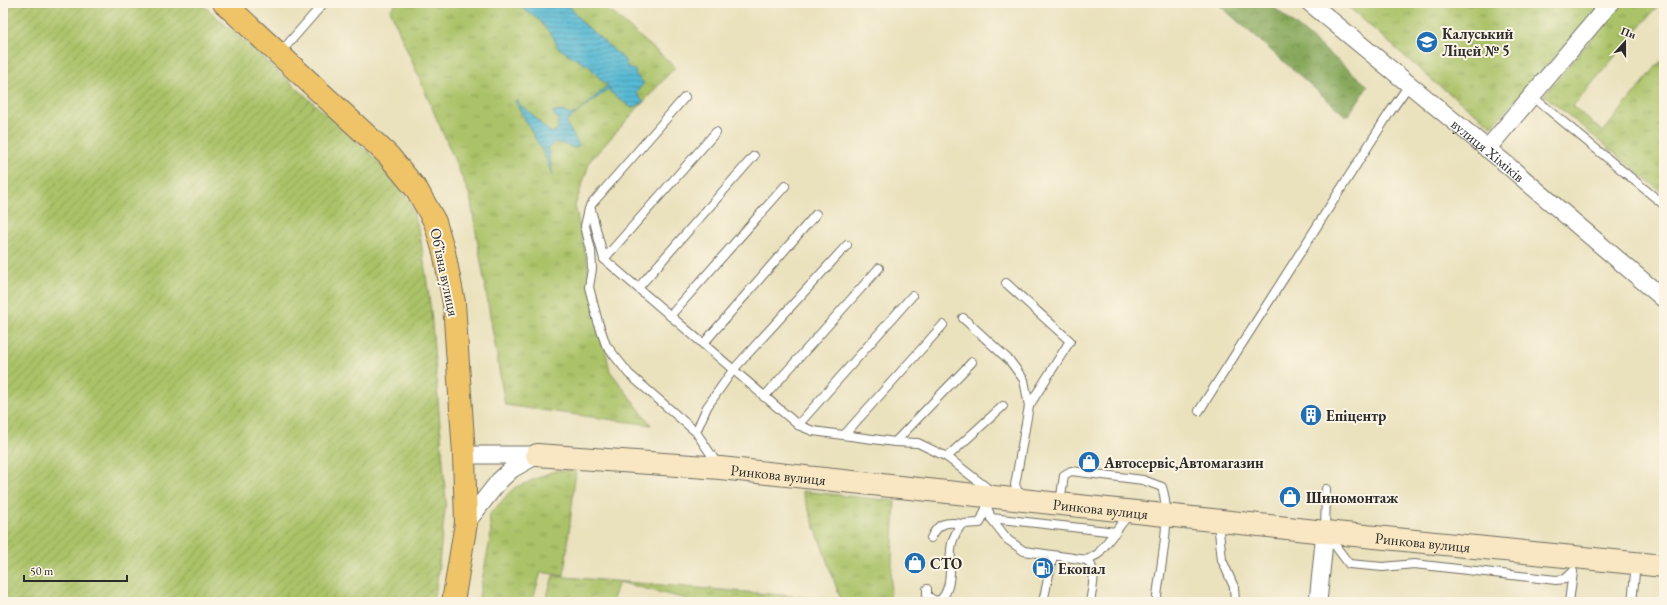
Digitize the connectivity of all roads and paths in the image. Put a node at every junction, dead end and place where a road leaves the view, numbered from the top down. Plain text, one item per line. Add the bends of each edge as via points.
1 (224, 3) edge
2 (1310, 3) edge
3 (1610, 3) edge
4 (322, 5) dead end
5 (279, 54) junction
6 (1409, 85) junction
7 (1532, 96) junction
8 (685, 97) dead end
9 (716, 132) dead end
10 (1487, 149) junction
11 (754, 156) dead end
12 (785, 186) dead end
13 (1664, 205) edge
14 (590, 206) junction
15 (816, 214) dead end
16 (847, 245) dead end
17 (604, 259) junction
18 (879, 268) dead end
19 (1006, 283) dead end
20 (638, 288) junction
21 (912, 296) dead end
22 (1664, 299) edge
23 (670, 316) junction
24 (963, 318) dead end
25 (943, 325) dead end
26 (703, 344) junction
27 (972, 362) dead end
28 (733, 370) junction
29 (764, 397) junction
30 (1003, 406) dead end
31 (1029, 406) junction
32 (1199, 411) dead end
33 (798, 425) junction
34 (696, 432) junction
35 (844, 435) junction
36 (895, 442) junction
37 (464, 455) junction
38 (537, 455) junction
39 (947, 457) junction
40 (720, 468) junction
41 (1326, 489) dead end
42 (989, 499) junction
43 (1021, 499) junction
44 (1060, 503) junction
45 (1132, 510) junction
46 (1167, 514) junction
47 (991, 518) junction
48 (1218, 519) junction
49 (466, 523) junction
50 (962, 524) junction
51 (1116, 532) junction
52 (1325, 532) junction
53 (931, 538) dead end
54 (1098, 554) junction
55 (1053, 556) junction
56 (1087, 560) junction
57 (1636, 563) junction
58 (1574, 564) junction
59 (1664, 566) edge
60 (1093, 574) junction
61 (927, 589) dead end
62 (939, 601) edge
63 (453, 602) edge
64 (1043, 602) edge
65 (1090, 602) edge
66 (1157, 602) edge
67 (1235, 602) edge
68 (1318, 602) edge
69 (1569, 602) edge
70 (1632, 602) edge

1 - 5 main road, Обʼїзна вулиця
2 - 6 street, вулиця Хіміків
3 - 7 street
4 - 5 lane
5 - 37 main road, Обʼїзна вулиця via 388,155 417,190 435,222 454,303
6 - 10 street, вулиця Хіміків
6 - 32 lane
7 - 10 street
7 - 13 lane
8 - 14 lane
9 - 17 lane
10 - 22 street, вулиця Хіміків
11 - 20 lane
12 - 23 lane
14 - 17 lane
14 - 34 lane via 585,226 591,250 590,287 606,345 629,374
15 - 26 lane
16 - 28 lane
17 - 20 lane
18 - 29 lane
19 - 31 lane via 1070,340
20 - 23 lane
21 - 33 lane
23 - 26 lane
24 - 31 lane via 1010,361 1024,380
25 - 35 lane
26 - 28 lane
27 - 36 lane
28 - 29 lane
28 - 34 lane via 708,407
29 - 33 lane
30 - 39 lane
31 - 43 lane via 1015,485
33 - 35 lane via 813,431
34 - 40 lane
35 - 36 lane
36 - 39 lane via 918,442
37 - 38 street, Ринкова вулиця
37 - 49 main road, Обʼїзна вулиця
38 - 40 main road, Ринкова вулиця
38 - 49 street via 512,469 499,481
39 - 42 lane
40 - 42 main road, Ринкова вулиця
41 - 52 lane
42 - 43 main road, Ринкова вулиця
42 - 47 lane
42 - 50 lane via 980,523
43 - 44 main road, Ринкова вулиця
44 - 45 main road, Ринкова вулиця
44 - 46 lane via 1064,475 1071,471 1143,480 1162,487
45 - 46 main road, Ринкова вулиця
45 - 51 lane
46 - 48 main road, Ринкова вулиця
46 - 66 lane
47 - 51 lane
47 - 55 lane via 1008,540 1024,551
48 - 52 main road, Ринкова вулиця
48 - 67 lane via 1222,560 1234,587
49 - 63 main road, Обʼїзна вулиця
50 - 53 lane via 946,523 936,528
50 - 62 lane via 955,533 949,581 944,597
51 - 54 lane
52 - 58 main road, Ринкова вулиця
52 - 58 lane via 1349,564 1383,567 1414,564 1556,580 1565,579
52 - 68 street
54 - 56 lane
54 - 60 lane
55 - 56 lane
55 - 64 lane
56 - 60 lane via 1092,564
57 - 58 main road, Ринкова вулиця
57 - 59 main road, Ринкова вулиця
57 - 70 lane
58 - 69 lane
60 - 65 lane
61 - 62 lane via 927,596

